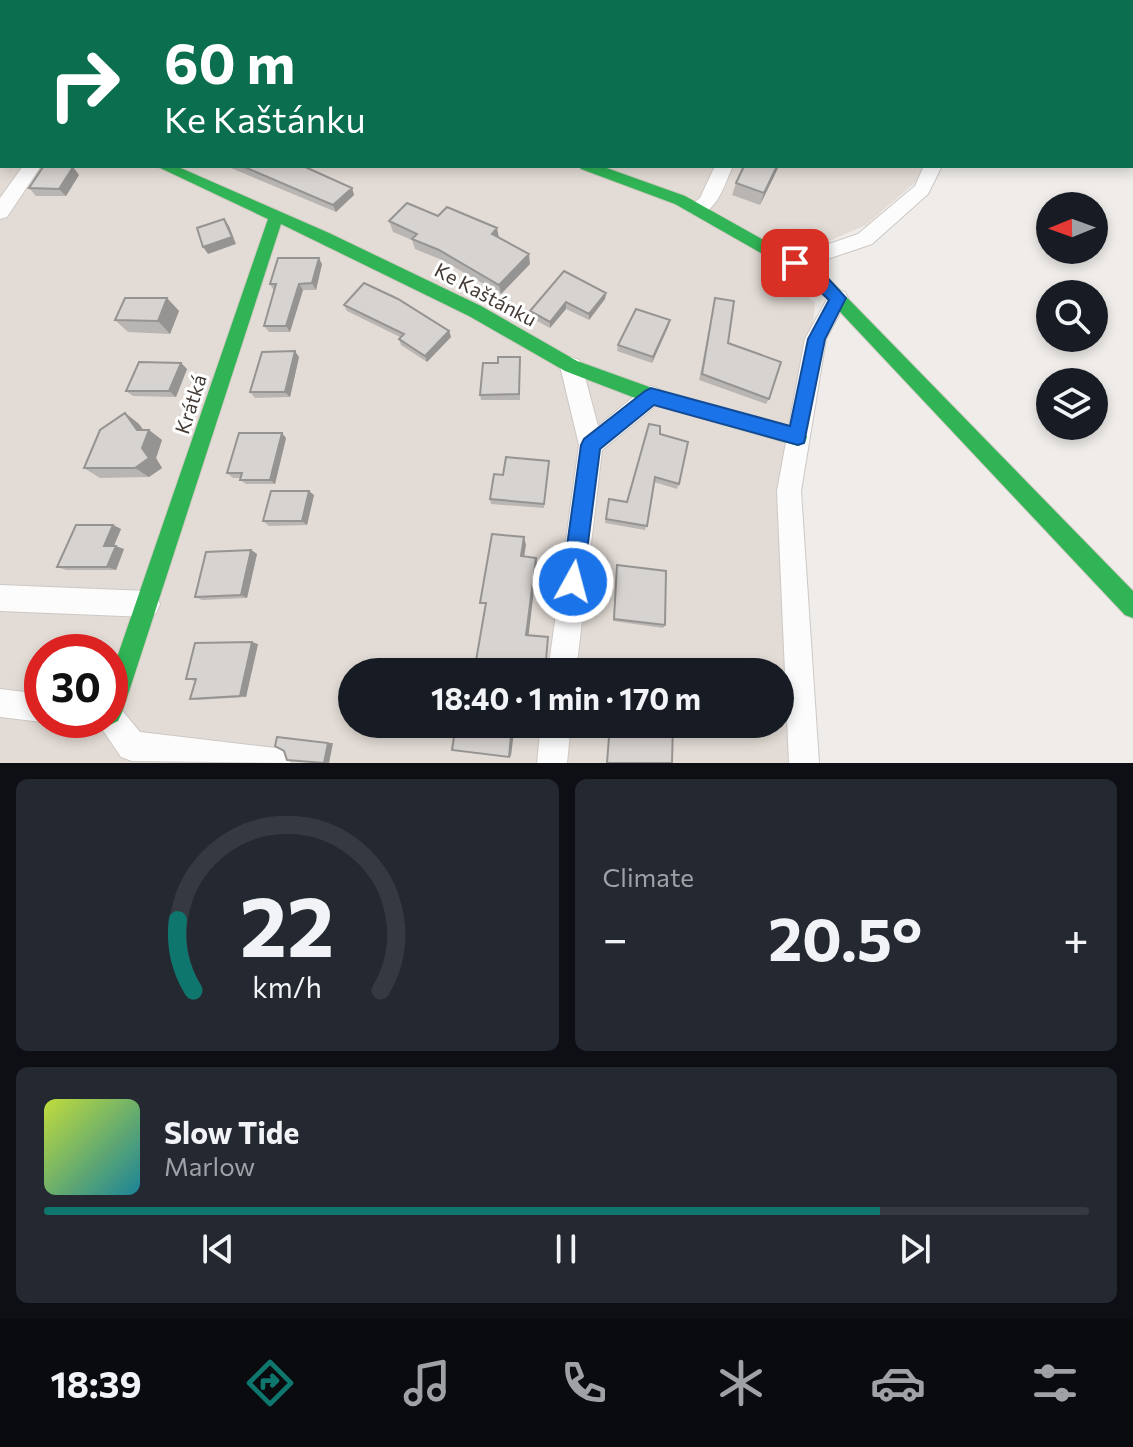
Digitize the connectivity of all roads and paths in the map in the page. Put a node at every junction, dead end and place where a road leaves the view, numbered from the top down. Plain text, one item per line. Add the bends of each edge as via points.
1 (31, 168) edge
2 (167, 168) edge
3 (591, 168) edge
4 (723, 168) edge
5 (932, 168) edge
6 (696, 208) junction
7 (0, 212) edge
8 (276, 218) junction
9 (795, 263) junction
10 (838, 298) junction
11 (571, 366) junction
12 (651, 396) junction
13 (798, 437) junction
14 (591, 445) junction
15 (0, 598) edge
16 (147, 604) junction
17 (1133, 607) edge
18 (564, 658) edge
19 (128, 661) edge
20 (0, 703) edge
21 (24, 706) edge
22 (126, 738) edge
23 (555, 738) edge
24 (276, 763) edge
25 (552, 763) edge
26 (804, 763) edge

1 - 7 street
2 - 8 street, Ke Kaštánku
3 - 6 street
4 - 6 street via 707,202
5 - 9 street via 922,190 865,239
6 - 9 street
8 - 11 street, Ke Kaštánku via 475,311
8 - 16 street, Krátká
9 - 10 street
10 - 13 street via 816,339
10 - 17 street
11 - 12 street, Ke Kaštánku
11 - 14 street
12 - 13 street, Ke Kaštánku
12 - 14 street
13 - 26 street via 789,491
14 - 18 street
15 - 16 street
16 - 19 street, Krátká
20 - 21 street
22 - 24 street via 132,746
23 - 25 street

